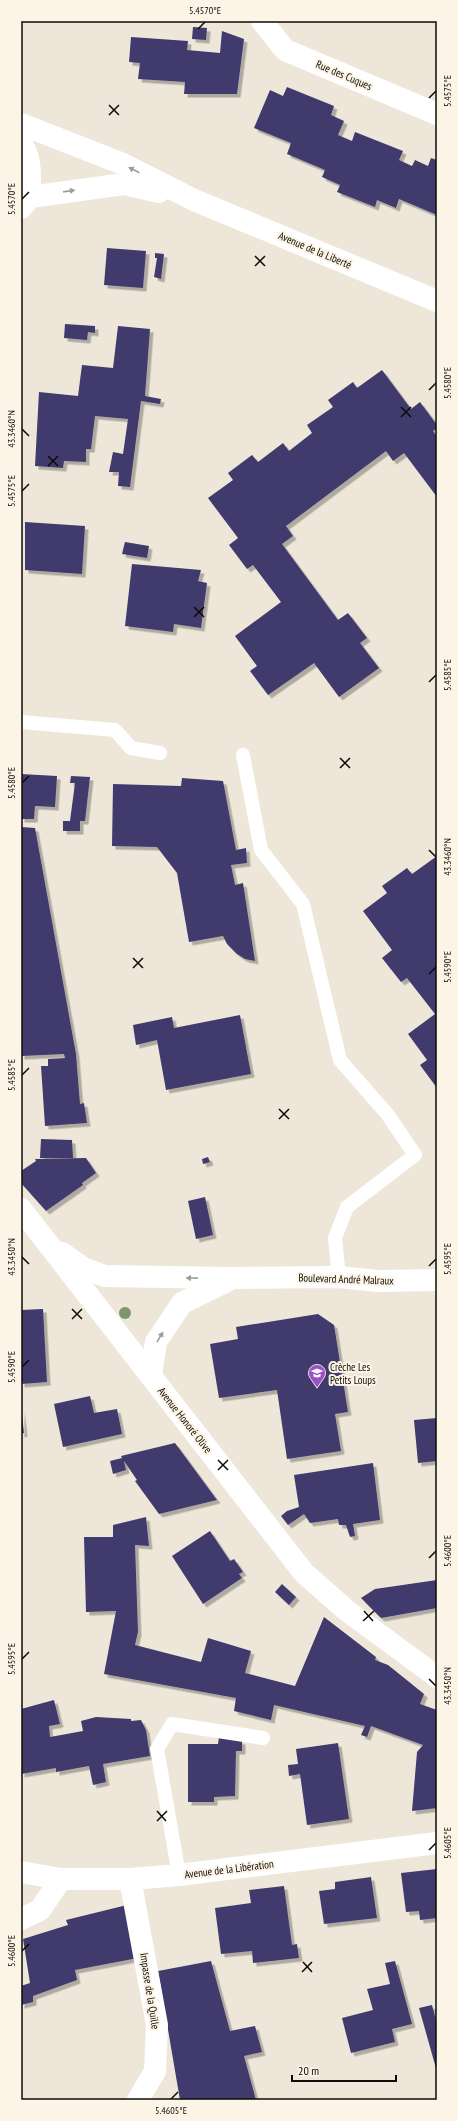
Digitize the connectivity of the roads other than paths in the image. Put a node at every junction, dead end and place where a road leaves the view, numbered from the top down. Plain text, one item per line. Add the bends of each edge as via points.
1 (262, 21) edge
2 (437, 114) edge
3 (21, 124) edge
4 (21, 143) edge
5 (194, 200) junction
6 (26, 202) edge
7 (437, 301) edge
8 (21, 722) edge
9 (160, 753) dead end
10 (243, 755) dead end
11 (21, 1209) edge
12 (45, 1241) junction
13 (339, 1277) junction
14 (231, 1278) junction
15 (437, 1280) edge
16 (151, 1375) junction
17 (437, 1677) edge
18 (263, 1738) dead end
19 (437, 1843) edge
20 (21, 1872) edge
21 (179, 1875) junction
22 (130, 1879) junction
23 (61, 1880) junction
24 (21, 1919) edge
25 (138, 2100) edge

1 - 2 street, Rue des Cuques via 284,50
5 -> 3 street, Avenue de la Liberté via 123,164
4 - 6 street via 29,166
6 -> 5 street, Avenue de la Liberté via 124,184
5 - 7 street, Avenue de la Liberté
8 - 9 lane via 115,730 131,748
10 - 13 lane via 261,850 303,904 340,1060 388,1115 415,1155 347,1207 334,1238
11 - 12 street, Avenue Honoré Olive
14 -> 12 street, Boulevard André Malraux via 106,1276 83,1268
12 - 16 street, Avenue Honoré Olive
13 - 14 street, Boulevard André Malraux
13 - 15 street, Boulevard André Malraux via 378,1281
16 -> 14 street, Boulevard André Malraux via 156,1342 182,1303
16 - 17 street, Avenue Honoré Olive via 304,1573 346,1610
18 - 21 lane via 172,1724 157,1749
19 - 21 street, Avenue de la Libération
20 - 23 street, Avenue de la Libération
21 - 22 street, Avenue de la Libération
22 - 23 street, Avenue de la Libération
22 - 25 street, Impasse de la Quille via 157,2025 155,2071
23 - 24 street via 40,1910

